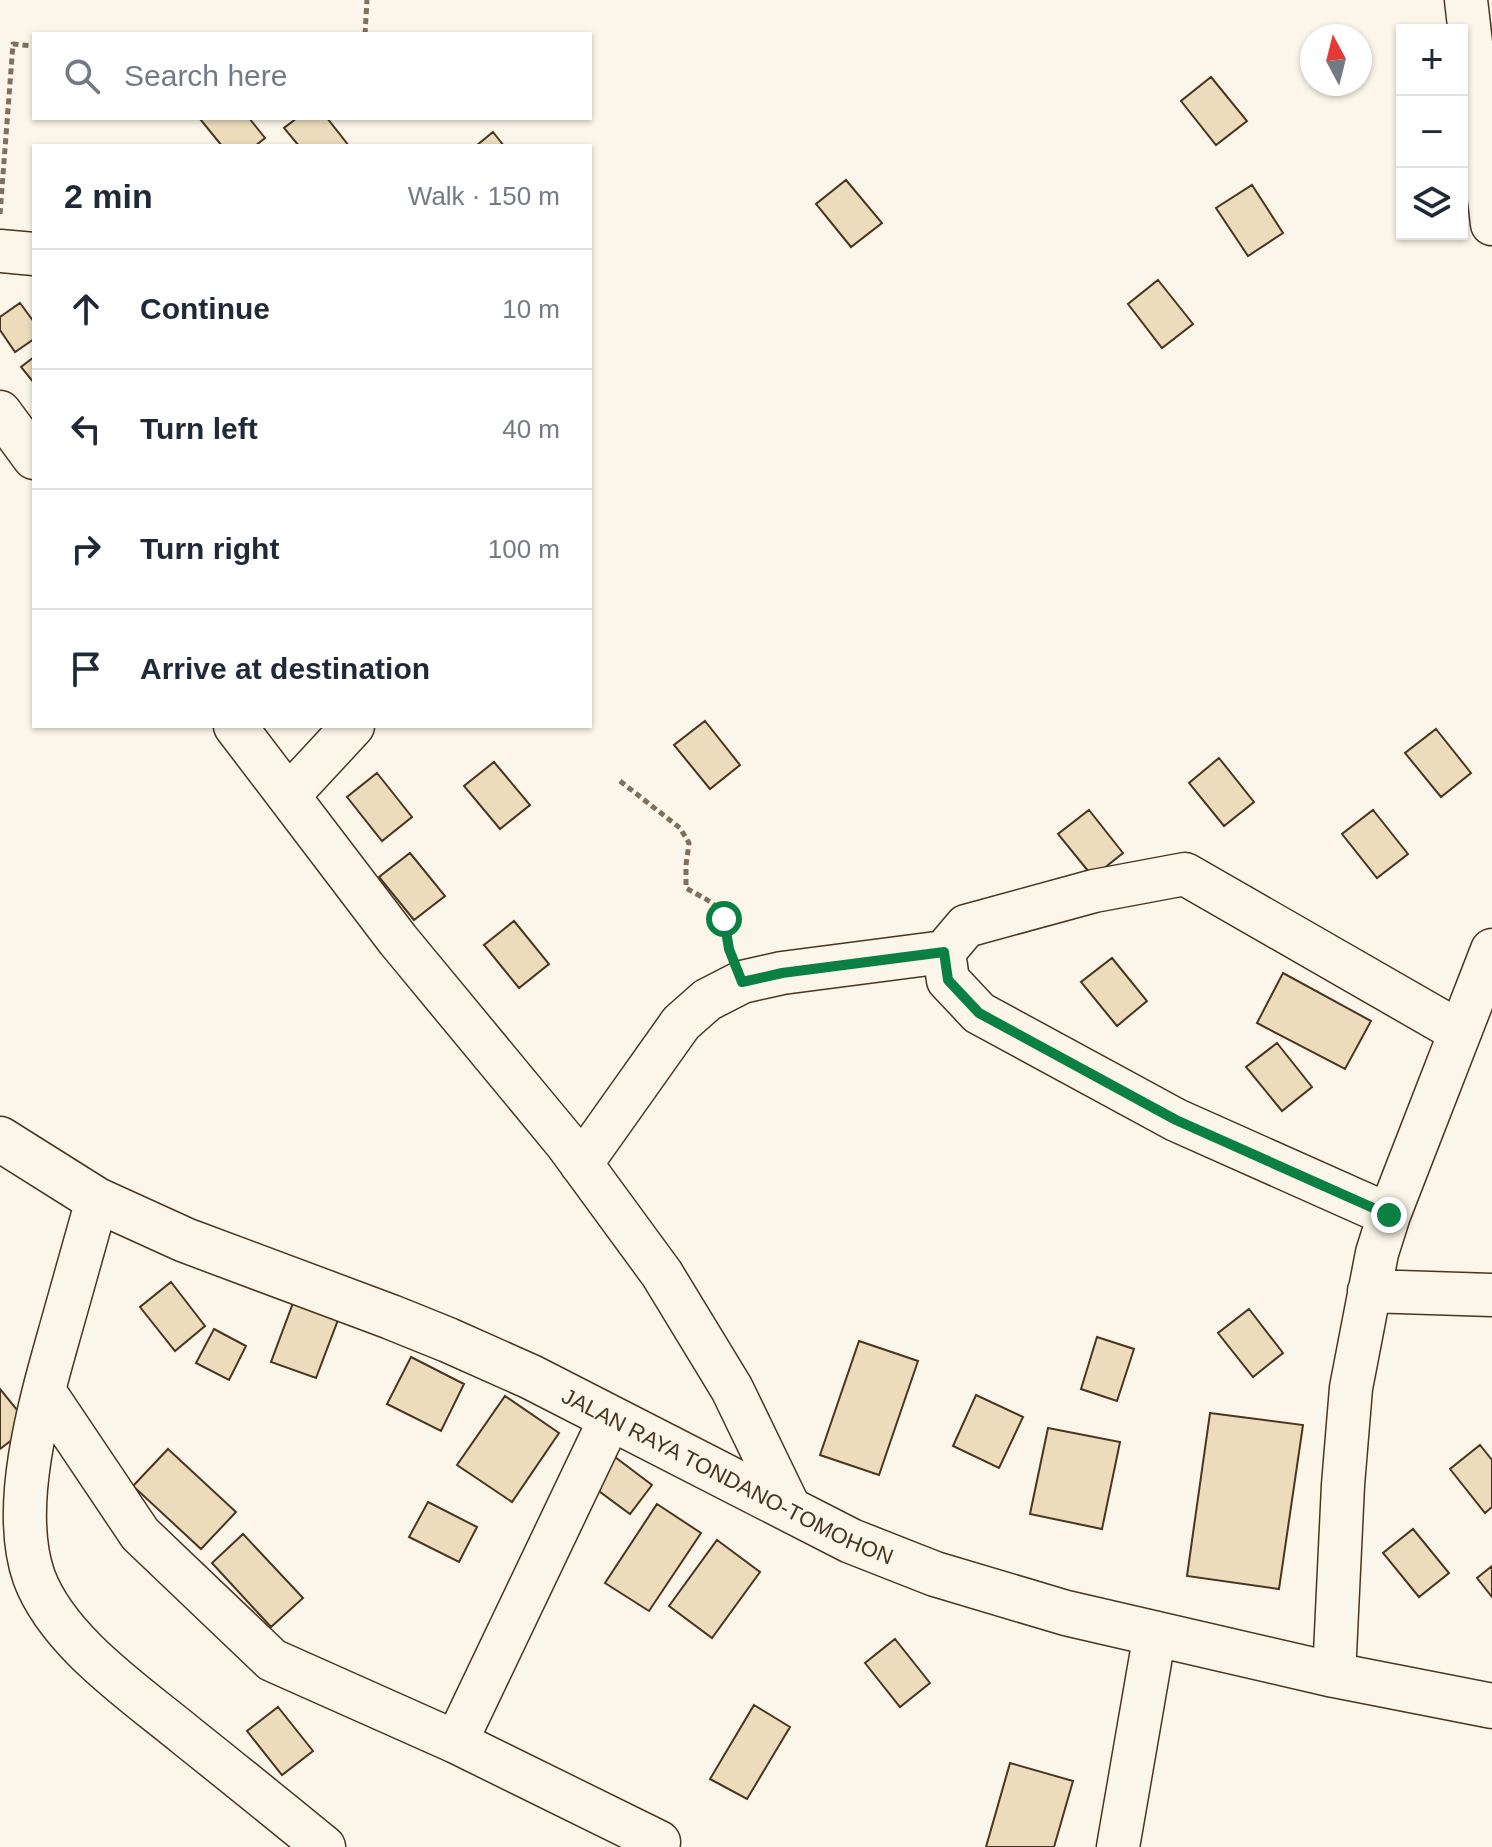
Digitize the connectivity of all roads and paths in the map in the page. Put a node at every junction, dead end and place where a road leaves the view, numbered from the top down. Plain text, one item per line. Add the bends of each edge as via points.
1 (367, 0) edge
2 (1466, 0) edge
3 (365, 32) edge
4 (32, 46) edge
5 (0, 219) edge
6 (1492, 224) edge
7 (0, 251) edge
8 (32, 254) edge
9 (0, 412) edge
10 (32, 455) edge
11 (237, 728) edge
12 (351, 728) edge
13 (620, 781) dead end
14 (289, 795) junction
15 (1492, 950) edge
16 (944, 952) junction
17 (742, 982) junction
18 (1460, 1032) junction
19 (0, 1139) edge
20 (581, 1164) junction
21 (97, 1200) junction
22 (1389, 1215) junction
23 (1369, 1291) junction
24 (1492, 1295) edge
25 (44, 1391) junction
26 (610, 1419) junction
27 (790, 1509) junction
28 (1155, 1633) junction
29 (1334, 1675) junction
30 (1492, 1706) edge
31 (456, 1742) junction
32 (659, 1842) dead end
33 (324, 1847) edge
34 (1118, 1847) edge

1 - 3 path
2 - 6 street
4 - 5 path via 13,44
7 - 8 street
9 - 10 street
11 - 14 street
12 - 14 street
13 - 17 path via 680,828 689,843 686,888 718,907
14 - 20 street via 398,940
15 - 18 street
16 - 17 street
16 - 18 street via 966,926 1094,891 1185,874
16 - 22 street via 948,980 979,1013 1176,1120
17 - 20 street via 707,1000 681,1023
18 - 22 street
19 - 21 highway, JALAN RAYA TONDANO-TOMOHON
20 - 27 street via 662,1274 732,1389
21 - 25 street
21 - 26 highway, JALAN RAYA TONDANO-TOMOHON via 185,1240 448,1340
22 - 23 street
23 - 24 street
23 - 29 street via 1351,1388
25 - 31 street via 140,1534 272,1660
25 - 33 street via 26,1493 27,1550 49,1606 75,1641 111,1674
26 - 27 highway, JALAN RAYA TONDANO-TOMOHON
26 - 31 street
27 - 28 highway, JALAN RAYA TONDANO-TOMOHON via 851,1541 935,1574
28 - 29 highway, JALAN RAYA TONDANO-TOMOHON
28 - 34 street
29 - 30 highway, JALAN RAYA TONDANO-TOMOHON
31 - 32 street

